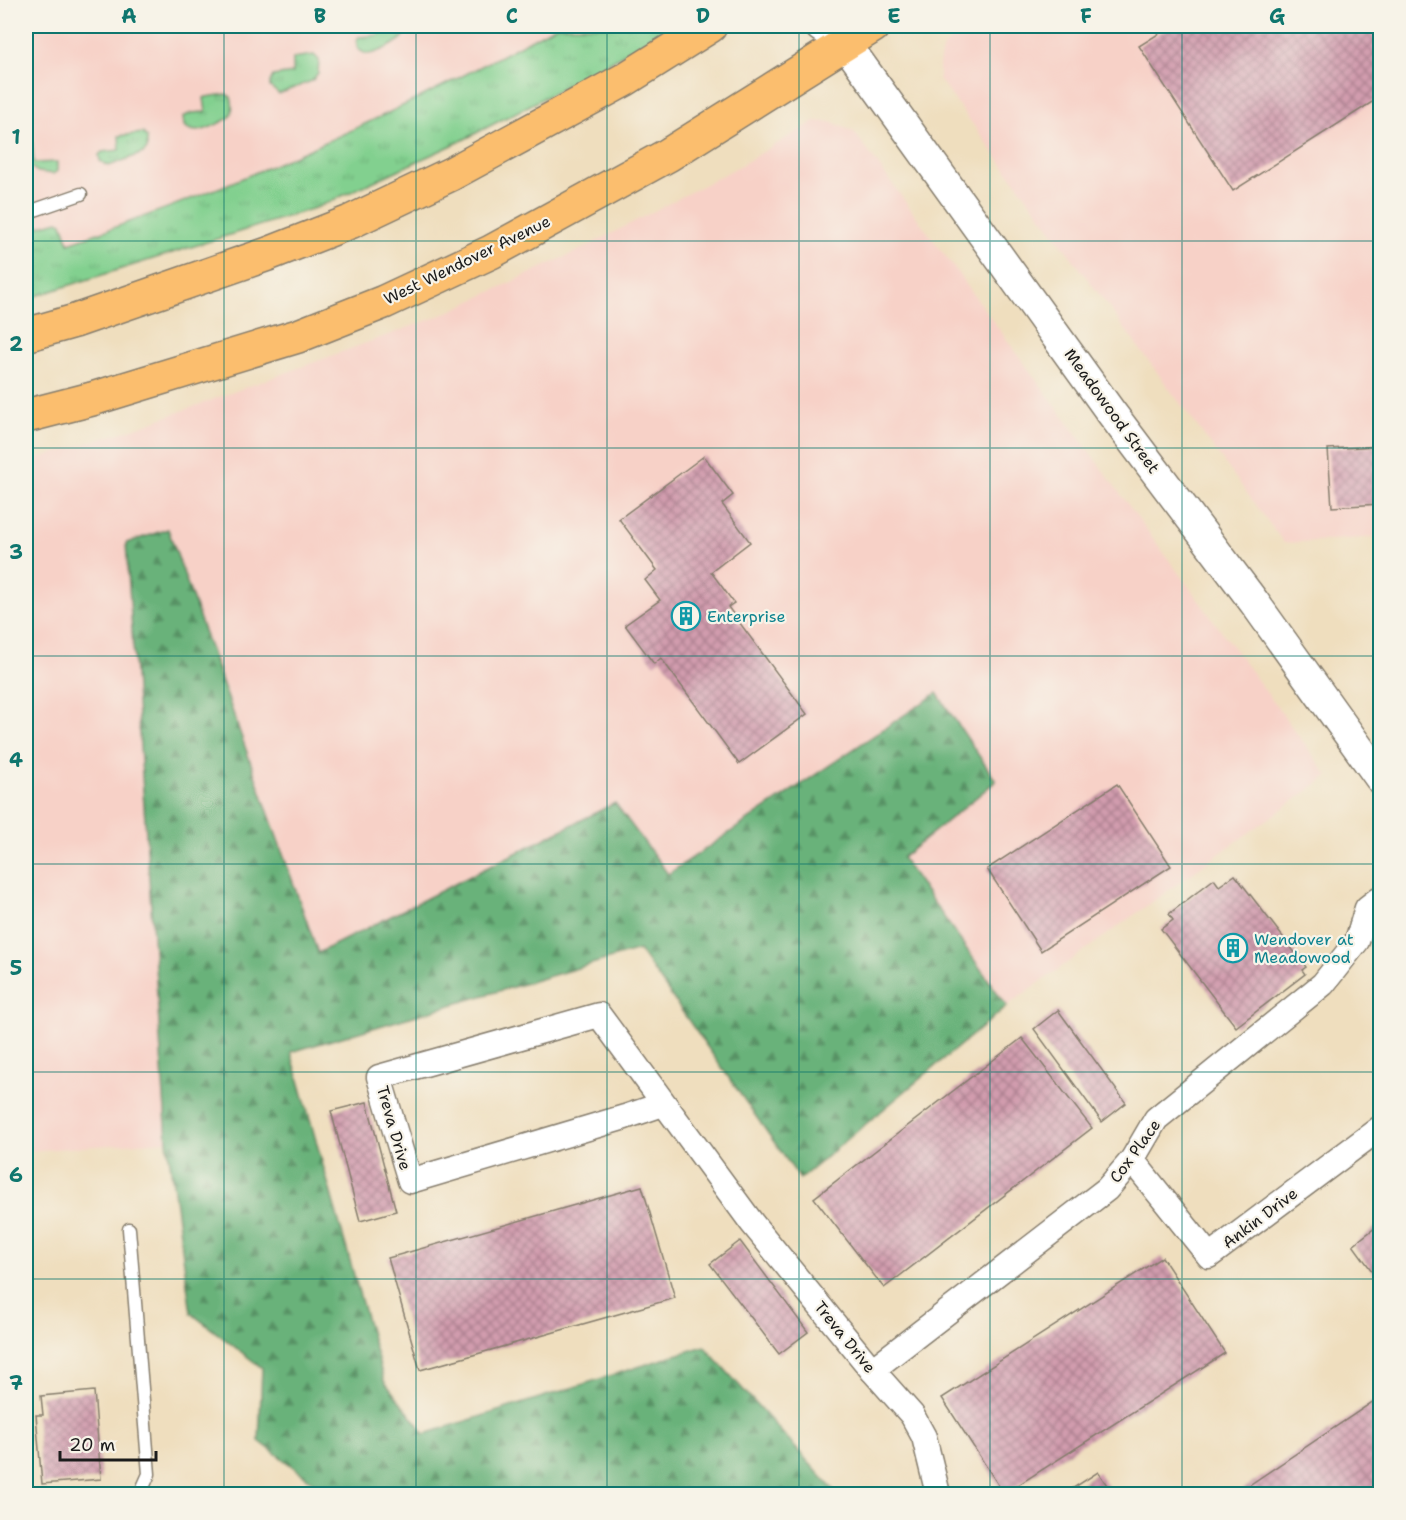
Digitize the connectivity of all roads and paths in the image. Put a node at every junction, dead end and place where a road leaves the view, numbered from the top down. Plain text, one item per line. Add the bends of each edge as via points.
1 (710, 26) edge
2 (873, 26) edge
3 (835, 31) edge
4 (81, 194) dead end
5 (26, 213) edge
6 (26, 334) edge
7 (26, 416) edge
8 (1380, 778) edge
9 (1380, 898) edge
10 (1380, 939) edge
11 (1357, 941) junction
12 (663, 1104) junction
13 (1380, 1128) edge
14 (1132, 1160) junction
15 (129, 1229) dead end
16 (872, 1370) junction
17 (140, 1494) edge
18 (938, 1494) edge

1 - 6 highway via 624,80 452,174 350,222 75,321
2 - 3 highway, West Wendover Avenue
3 - 7 highway, West Wendover Avenue via 668,155 491,252 384,302 298,336
3 - 8 street, Meadowood Street
4 - 5 lane
9 - 11 street, Cox Place via 1367,908
10 - 11 street
11 - 14 street, Cox Place via 1323,984 1156,1119
12 - 12 street, Treva Drive via 599,1015 380,1077 410,1180
12 - 16 street, Treva Drive via 752,1223
13 - 14 street, Ankin Drive via 1209,1256
14 - 16 street, Cox Place via 1107,1189
15 - 17 lane via 149,1474
16 - 18 street, Treva Drive via 912,1414 924,1437

